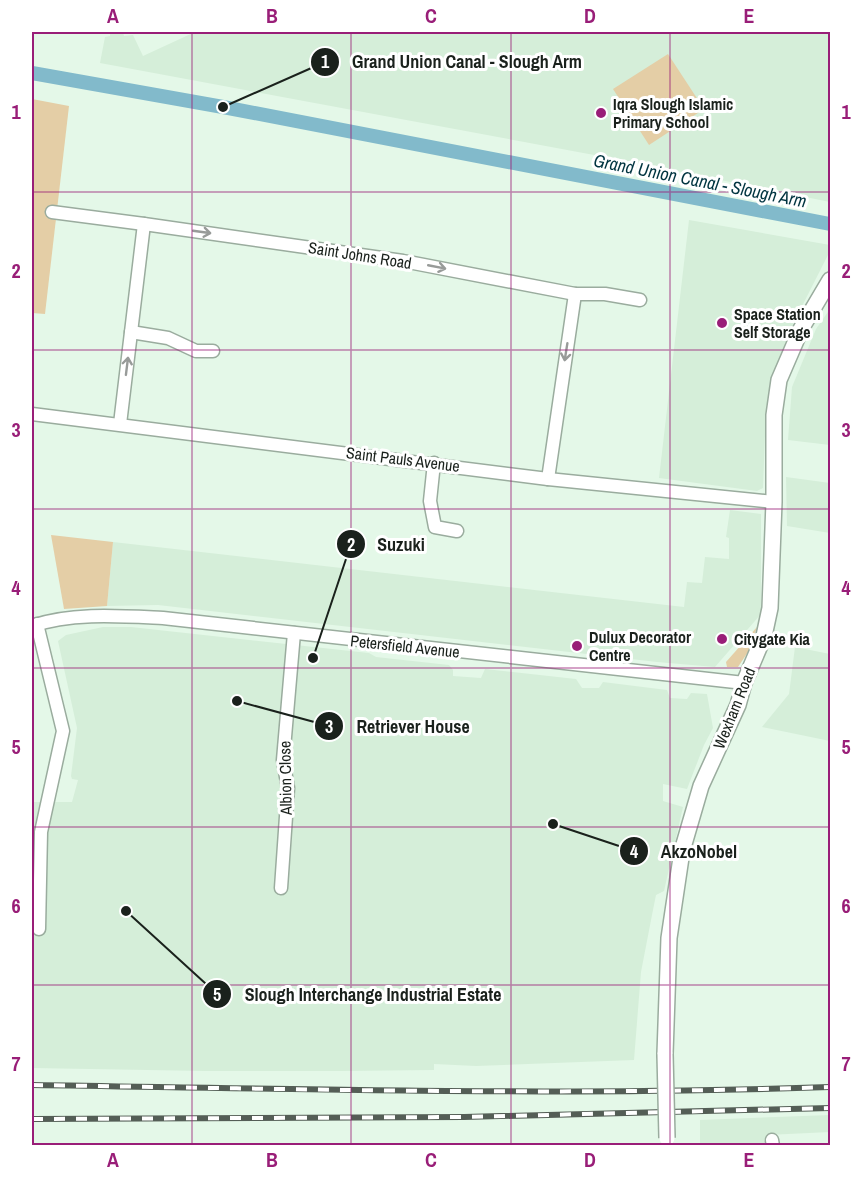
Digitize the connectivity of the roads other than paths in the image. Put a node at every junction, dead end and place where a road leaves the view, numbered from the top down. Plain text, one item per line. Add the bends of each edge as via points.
1 (52, 213) dead end
2 (144, 224) junction
3 (831, 280) edge
4 (575, 294) junction
5 (640, 300) dead end
6 (131, 332) junction
7 (213, 351) dead end
8 (32, 414) edge
9 (120, 424) junction
10 (434, 463) junction
11 (549, 478) junction
12 (774, 502) junction
13 (457, 531) dead end
14 (34, 625) edge
15 (294, 633) junction
16 (744, 683) junction
17 (281, 888) dead end
18 (39, 929) dead end
19 (667, 1142) edge

1 - 2 street, Saint Johns Road
2 -> 4 street, Saint Johns Road via 404,261
2 - 6 street
3 - 12 street, Wexham Road via 801,329 779,380 774,415
4 - 5 street, Saint Johns Road
4 -> 11 street
6 - 7 street via 168,338 196,357
9 -> 6 street
8 - 9 street, Saint Pauls Avenue
9 - 10 street, Saint Pauls Avenue
10 - 11 street, Saint Pauls Avenue
10 - 13 street via 430,501 435,526
11 - 12 street, Saint Pauls Avenue
12 - 16 street, Wexham Road via 770,608 764,636
14 - 15 street, Petersfield Avenue via 120,616
14 - 18 street via 63,730 41,832
15 - 16 street, Petersfield Avenue
15 - 17 street, Albion Close via 283,760 288,788
16 - 19 street, Wexham Road, bridge via 701,786 682,851 669,938

